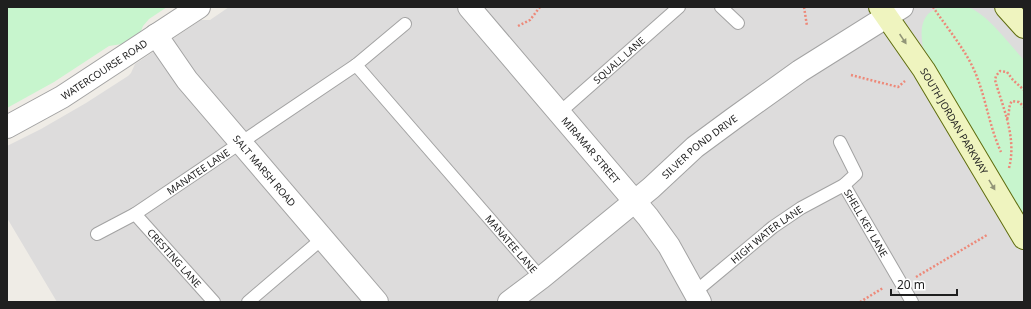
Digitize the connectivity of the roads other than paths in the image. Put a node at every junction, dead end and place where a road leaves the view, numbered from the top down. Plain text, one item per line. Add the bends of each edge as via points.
1 (199, 7) edge
2 (469, 7) edge
3 (679, 7) edge
4 (721, 7) edge
5 (1006, 7) edge
6 (890, 10) edge
7 (738, 23) dead end
8 (405, 24) dead end
9 (1024, 27) edge
10 (156, 35) junction
11 (356, 65) junction
12 (559, 113) junction
13 (7, 127) edge
14 (840, 142) dead end
15 (241, 143) junction
16 (844, 185) junction
17 (635, 201) junction
18 (136, 214) junction
19 (97, 234) dead end
20 (323, 238) junction
21 (1024, 238) edge
22 (541, 278) junction
23 (697, 297) edge
24 (214, 302) edge
25 (248, 302) edge
26 (378, 302) edge
27 (509, 302) edge
28 (912, 302) edge

1 - 10 street, WATERCOURSE ROAD
2 - 12 street, MIRAMAR STREET
3 - 12 lane, SQUALL LANE
4 - 7 lane
5 - 9 street
6 - 17 street, SILVER POND DRIVE via 733,118
6 -> 21 street, SOUTH JORDAN PARKWAY
8 - 11 lane, MANATEE LANE
10 - 13 street, WATERCOURSE ROAD via 62,97
10 - 15 street, SALT MARSH ROAD via 187,80
11 - 15 lane, MANATEE LANE
11 - 22 lane, MANATEE LANE
12 - 17 street, MIRAMAR STREET
14 - 16 lane via 856,174
15 - 18 lane, MANATEE LANE
15 - 20 street, SALT MARSH ROAD
16 - 23 lane, HIGH WATER LANE via 801,208 774,228
16 - 28 lane, SHELL KEY LANE
17 - 22 street, SILVER POND DRIVE
17 - 23 street, MIRAMAR STREET via 657,228
18 - 19 lane, MANATEE LANE
18 - 24 lane, CRESTING LANE
20 - 25 lane
20 - 26 street, SALT MARSH ROAD
22 - 27 street, SILVER POND DRIVE

